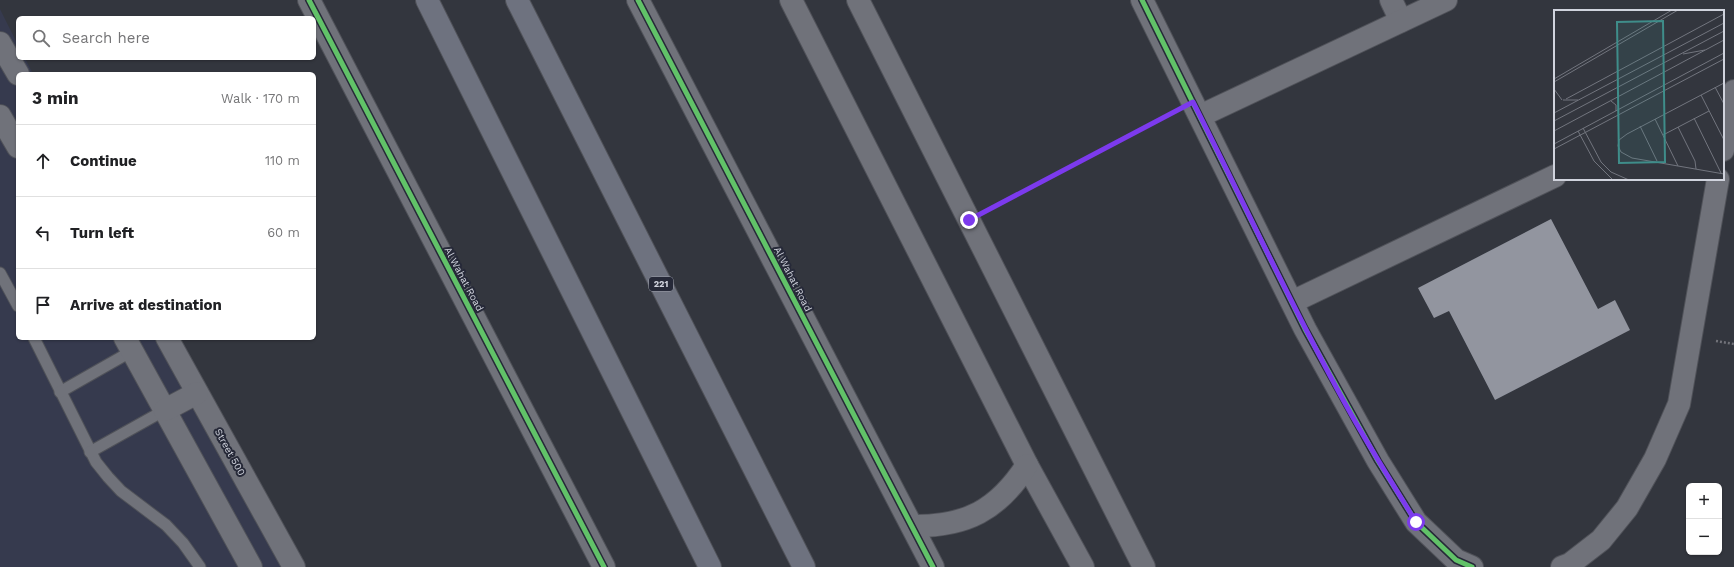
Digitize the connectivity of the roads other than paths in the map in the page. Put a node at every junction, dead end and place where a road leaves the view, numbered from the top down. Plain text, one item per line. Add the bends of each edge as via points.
1 (309, 0) edge
2 (427, 0) edge
3 (517, 0) edge
4 (638, 0) edge
5 (792, 0) edge
6 (858, 0) edge
7 (1142, 0) edge
8 (1391, 0) edge
9 (1446, 0) edge
10 (1402, 21) junction
11 (0, 43) edge
12 (17, 72) edge
13 (1734, 90) edge
14 (1724, 95) edge
15 (1197, 109) junction
16 (0, 116) edge
17 (16, 144) edge
18 (1724, 145) edge
19 (1554, 176) edge
20 (1718, 180) edge
21 (0, 272) edge
22 (16, 302) edge
23 (1292, 302) junction
24 (35, 340) edge
25 (168, 340) edge
26 (128, 345) edge
27 (60, 392) junction
28 (197, 393) junction
29 (165, 410) junction
30 (90, 452) junction
31 (1027, 465) junction
32 (912, 526) junction
33 (200, 567) edge
34 (251, 567) edge
35 (294, 567) edge
36 (604, 567) edge
37 (710, 567) edge
38 (804, 567) edge
39 (933, 567) edge
40 (1083, 567) edge
41 (1144, 567) edge
42 (1472, 567) edge
43 (1562, 567) edge

1 - 36 street, Al Wahat Road
2 - 37 highway
3 - 38 highway, 221
4 - 32 street, Al Wahat Road
5 - 31 street
6 - 41 street
7 - 15 street
8 - 10 street
9 - 10 street
10 - 15 street
11 - 12 street
13 - 14 street
13 - 18 street
15 - 23 street
16 - 17 street
19 - 23 street
20 - 43 street via 1679,404 1655,459 1627,508 1601,540 1570,564
21 - 22 lane
23 - 42 street via 1378,461 1416,522 1456,560
24 - 27 lane
25 - 28 street, Street 500
26 - 27 lane
26 - 29 street
27 - 30 lane
28 - 29 street
28 - 35 street, Street 500
29 - 30 lane
29 - 34 street
30 - 33 lane via 108,478 166,525
31 - 32 street via 1003,496 970,518 932,527
31 - 40 street
32 - 39 street, Al Wahat Road

